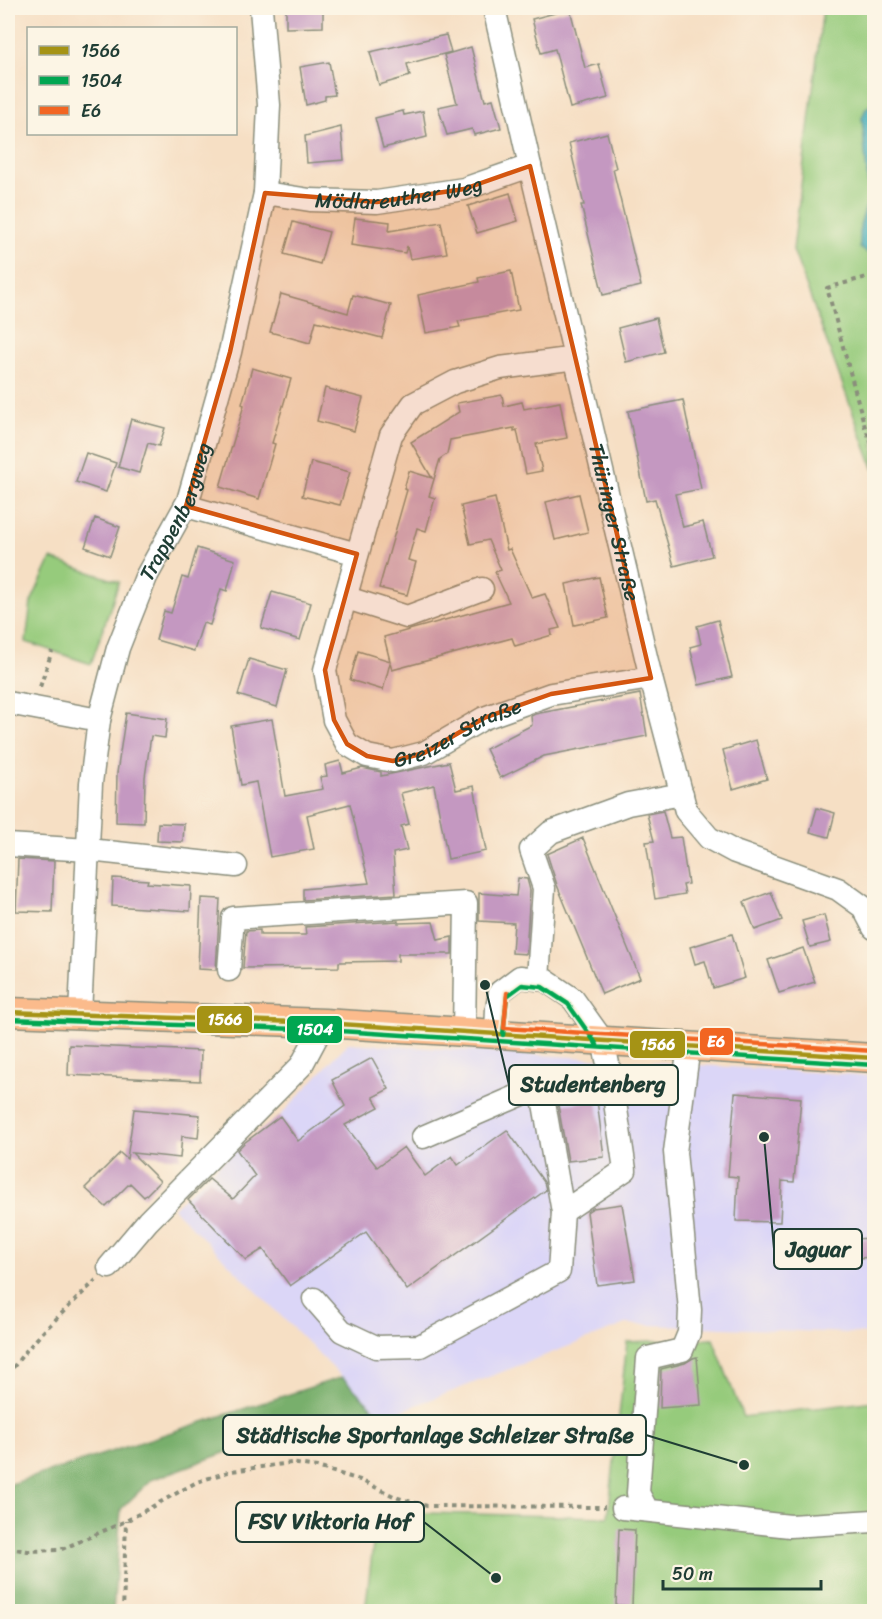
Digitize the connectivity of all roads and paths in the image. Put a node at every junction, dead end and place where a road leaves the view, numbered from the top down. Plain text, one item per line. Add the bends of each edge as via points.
1 (261, 8) edge
2 (494, 8) edge
3 (530, 166) junction
4 (265, 194) junction
5 (874, 275) edge
6 (576, 357) junction
7 (874, 449) edge
8 (186, 506) junction
9 (357, 554) junction
10 (482, 589) dead end
11 (347, 597) junction
12 (52, 651) dead end
13 (651, 678) junction
14 (8, 703) edge
15 (34, 708) junction
16 (99, 720) junction
17 (681, 794) junction
18 (8, 845) edge
19 (89, 850) junction
20 (236, 866) dead end
21 (874, 928) edge
22 (229, 970) dead end
23 (538, 979) junction
24 (8, 1012) edge
25 (80, 1014) junction
26 (324, 1023) junction
27 (464, 1033) junction
28 (496, 1035) junction
29 (603, 1041) junction
30 (689, 1046) junction
31 (874, 1058) edge
32 (612, 1082) junction
33 (541, 1086) junction
34 (423, 1137) dead end
35 (563, 1212) junction
36 (110, 1267) joint
37 (314, 1299) dead end
38 (8, 1375) edge
39 (623, 1508) joint
40 (647, 1510) junction
41 (126, 1521) junction
42 (874, 1521) edge
43 (8, 1548) edge
44 (123, 1611) edge

1 - 4 street, Trappenbergweg via 269,105
2 - 3 street, Thüringer Straße
3 - 4 street, Mödlareuther Weg via 464,189 376,202
3 - 6 street, Thüringer Straße
4 - 8 street, Trappenbergweg via 230,352
5 - 7 path via 827,288
6 - 9 street, Greizer Straße via 500,368 454,382 413,404 391,435
6 - 13 street, Thüringer Straße
8 - 9 street
8 - 16 street, Trappenbergweg via 146,577 118,648
9 - 11 street, Greizer Straße
10 - 11 street via 407,617
11 - 13 street, Greizer Straße via 325,670 334,720 347,744 367,756 393,761 424,753 484,718 551,694
12 - 15 path
13 - 17 street, Thüringer Straße
14 - 15 street
15 - 16 street
16 - 19 street, Trappenbergweg via 91,783
17 - 21 street, Thüringer Straße via 686,812 709,838 745,857 838,889 863,907
17 - 23 street via 628,804 551,832 531,850 544,888
18 - 19 street
19 - 20 street
19 - 25 street, Trappenbergweg
22 - 27 street via 232,918 466,903
23 - 28 street via 520,977 500,992
23 - 29 street via 573,999
24 - 25 main road
25 - 26 main road
26 - 27 main road
26 - 36 street via 301,1066 148,1221
27 - 28 main road
28 - 29 main road
29 - 30 main road
29 - 32 street
30 - 31 main road
30 - 40 street via 675,1152 689,1333 682,1350 648,1358 638,1493
32 - 33 street
32 - 35 street via 625,1170
33 - 34 street
33 - 35 street
35 - 37 street via 559,1271 420,1346 376,1347 342,1331
36 - 38 path via 49,1327
39 - 40 street
39 - 41 path via 427,1506 398,1498 360,1480 291,1463 231,1471 197,1482
40 - 42 street via 790,1526
41 - 43 path via 60,1550
41 - 44 path

